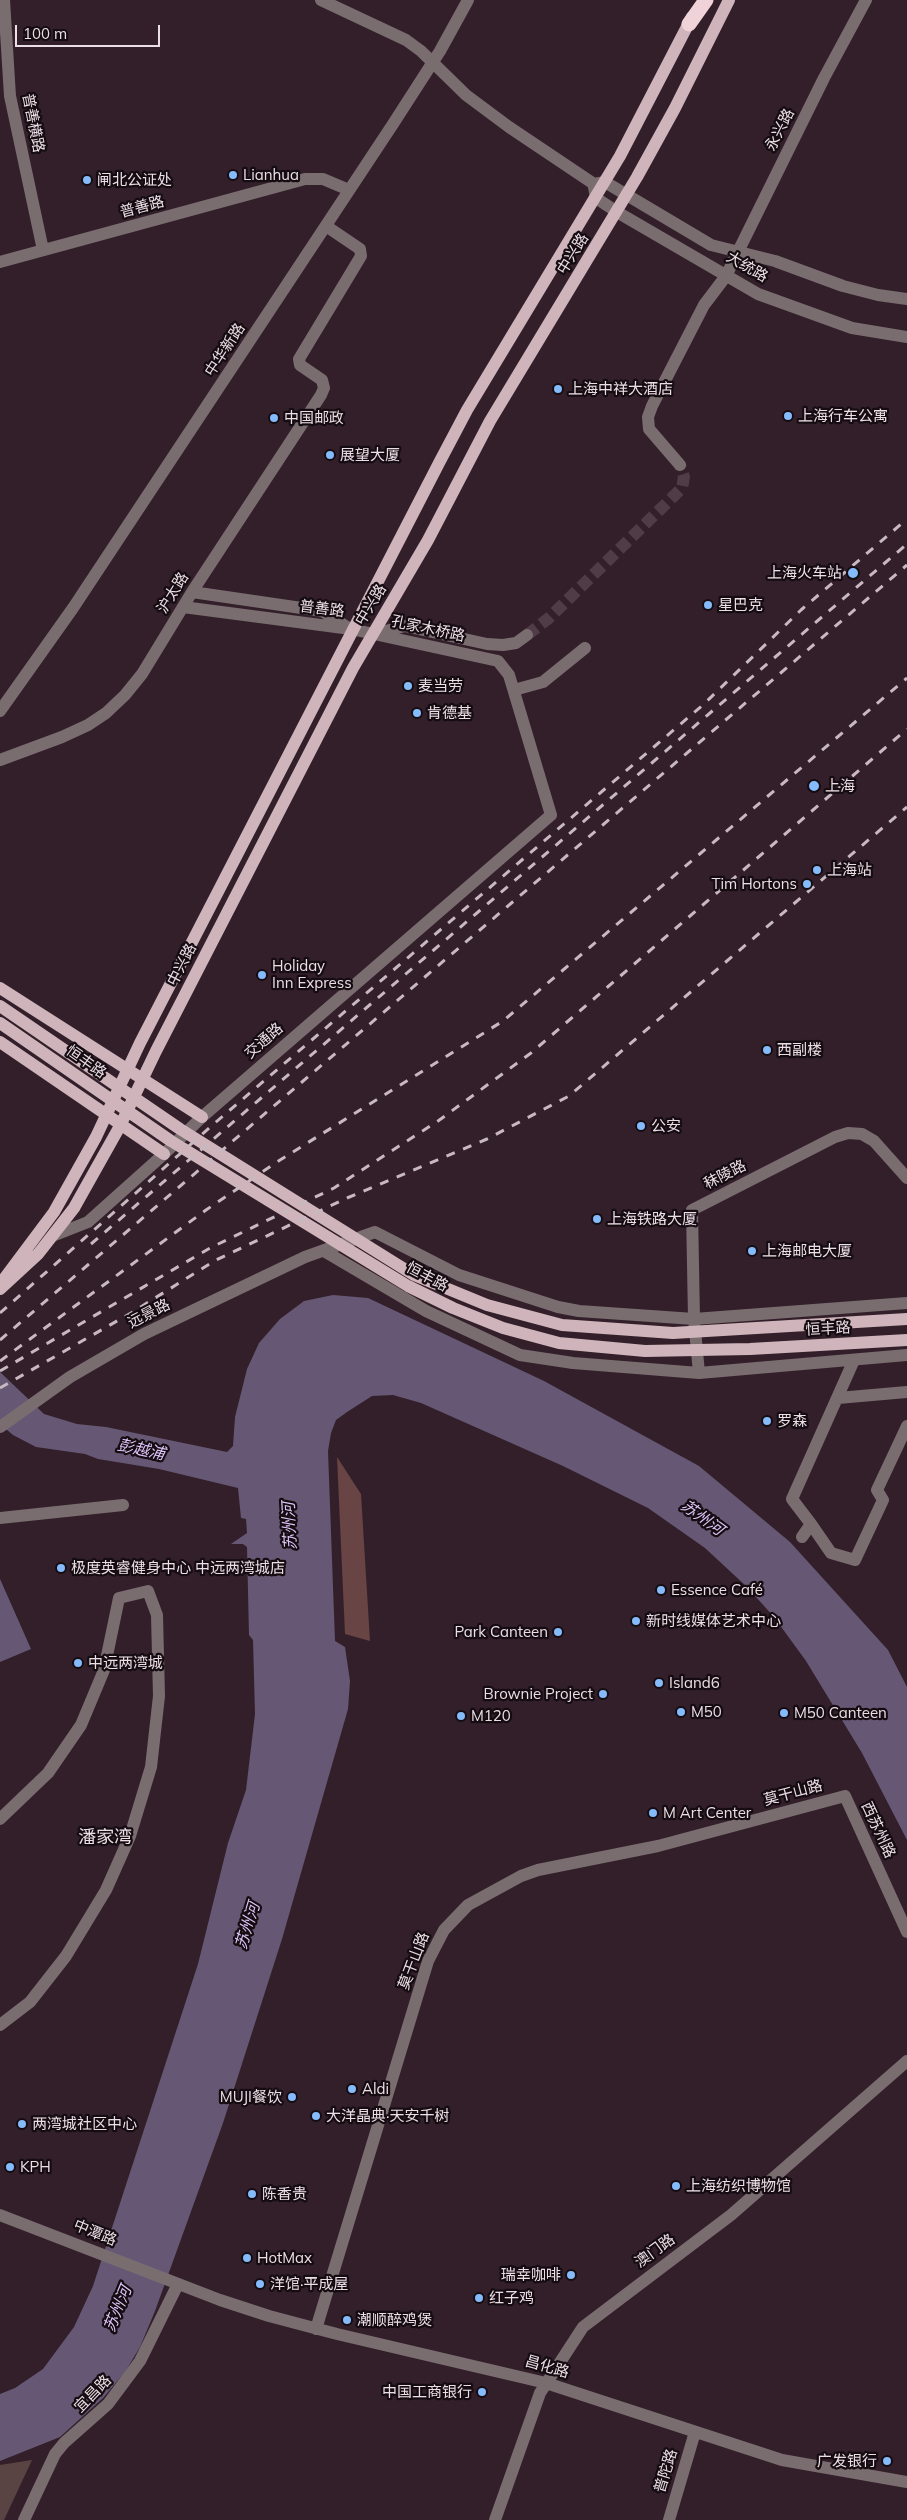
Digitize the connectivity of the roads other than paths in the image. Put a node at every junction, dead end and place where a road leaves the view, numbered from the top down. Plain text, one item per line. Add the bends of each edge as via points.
1 (4, 0) edge
2 (321, 0) edge
3 (468, 0) edge
4 (701, 0) edge
5 (706, 0) edge
6 (729, 0) edge
7 (866, 0) edge
8 (689, 24) junction
9 (433, 62) junction
10 (600, 183) junction
11 (349, 190) junction
12 (626, 196) junction
13 (596, 198) junction
14 (617, 212) junction
15 (326, 226) junction
16 (43, 250) junction
17 (738, 252) junction
18 (0, 262) edge
19 (726, 276) junction
20 (907, 299) edge
21 (907, 337) edge
22 (680, 465) tunnel mouth
23 (192, 592) junction
24 (183, 607) junction
25 (352, 629) junction
26 (373, 634) junction
27 (527, 635) tunnel mouth
28 (585, 648) dead end
29 (514, 690) junction
30 (0, 711) edge
31 (0, 760) edge
32 (0, 988) edge
33 (0, 1006) edge
34 (0, 1023) edge
35 (0, 1042) edge
36 (128, 1068) junction
37 (142, 1078) junction
38 (106, 1116) junction
39 (202, 1117) junction
40 (120, 1126) junction
41 (164, 1154) junction
42 (907, 1178) edge
43 (43, 1228) joint
44 (55, 1235) junction
45 (324, 1251) junction
46 (0, 1289) edge
47 (907, 1303) edge
48 (694, 1319) junction
49 (907, 1319) edge
50 (907, 1340) edge
51 (907, 1355) edge
52 (854, 1360) junction
53 (699, 1373) junction
54 (907, 1392) edge
55 (838, 1398) junction
56 (907, 1426) edge
57 (0, 1427) edge
58 (123, 1505) dead end
59 (0, 1518) edge
60 (811, 1524) junction
61 (802, 1538) dead end
62 (845, 1796) joint
63 (0, 1819) edge
64 (907, 1932) edge
65 (0, 2025) edge
66 (907, 2062) edge
67 (0, 2215) edge
68 (174, 2282) junction
69 (316, 2329) junction
70 (546, 2383) junction
71 (695, 2432) junction
72 (907, 2482) edge
73 (24, 2520) edge
74 (495, 2520) edge
75 (669, 2520) edge

1 - 16 street, 普善横路 via 10,96
2 - 9 street, 大统路 via 406,40
3 - 9 street, 中华新路
4 - 8 main road, 中兴路
5 - 8 highway
6 - 12 main road, 中兴路
7 - 17 street, 永兴路
8 - 10 main road, 中兴路
9 - 10 street, 大统路 via 482,108
9 - 11 street, 中华新路
10 - 12 street, 大统路
10 - 13 main road, 中兴路
11 - 15 street, 中华新路
11 - 16 street, 普善路 via 323,179 305,180
12 - 14 main road, 中兴路
12 - 17 street, 大统路 via 711,245
13 - 14 street, 大统路
13 - 25 main road, 中兴路 via 467,410
14 - 19 street, 大统路
14 - 26 main road, 中兴路 via 490,421 428,540
15 - 23 street, 沪太路 via 360,249 361,256 299,359 300,365 322,380 324,388
15 - 30 street, 中华新路 via 73,608
16 - 18 street, 普善路
17 - 19 street, 永兴路
17 - 20 street, 大统路 via 775,261 843,286
19 - 21 street, 大统路 via 758,294 832,322 868,332
19 - 22 street, 永兴路 via 704,305 648,417 649,429
23 - 24 street, 沪太路
23 - 25 street, 普善路 via 322,611
24 - 25 street, 普善路
24 - 31 street, 沪太路 via 142,674 106,713 62,737
25 - 26 street, 孔家木桥路
25 - 36 main road, 中兴路
26 - 27 street via 405,626 503,645 516,643
26 - 29 street, 孔家木桥路 via 498,661 509,674
26 - 37 main road, 中兴路
28 - 29 street via 543,682
29 - 39 street, 交通路 via 551,815
32 - 36 main road, 恒丰路
33 - 49 main road, 恒丰路 via 180,1129 414,1275 487,1305 562,1325 674,1333
34 - 50 main road, 恒丰路 via 171,1141 408,1286 503,1328 559,1343 645,1351
35 - 38 main road
36 - 37 main road, 恒丰路
36 - 38 main road, 中兴路
37 - 39 main road, 恒丰路
37 - 40 main road, 中兴路
38 - 40 main road
38 - 43 main road, 中兴路
39 - 41 street, 交通路
40 - 41 main road
40 - 44 main road, 中兴路
41 - 44 street, 交通路 via 88,1222
42 - 48 street, 秣陵路 via 874,1141 862,1134 848,1133 834,1137 692,1210
43 - 46 main road, 交通路 via 3,1280
44 - 46 main road, 交通路
45 - 48 street, 远景路 via 376,1232 459,1275 558,1307
45 - 53 street via 426,1311 520,1355 573,1363
45 - 57 street, 远景路 via 144,1334 97,1360
47 - 48 street, 远景路
48 - 53 street, 秣陵路
51 - 52 street
52 - 53 street
52 - 55 street
54 - 55 street
55 - 60 street via 792,1499
56 - 60 street via 877,1490 883,1500 855,1560 830,1553
58 - 59 street
60 - 61 street
62 - 64 street, 西苏州路
62 - 69 street, 莫干山路 via 658,1846 538,1870 458,1912 444,1930 428,1961
63 - 65 street via 48,1773 81,1725 104,1670 120,1598 148,1591 156,1615 159,1696 151,1767 130,1836 106,1890 66,1956 30,2002
66 - 70 street, 澳门路 via 731,2215 593,2318 574,2338
67 - 68 street, 中潭路
68 - 69 street, 昌化路 via 245,2309
68 - 73 street, 宜昌路 via 140,2361 108,2404 64,2443
69 - 70 street, 昌化路
70 - 71 street, 昌化路
70 - 74 street, 澳门路
71 - 72 street, 昌化路 via 782,2460
71 - 75 street, 普陀路

